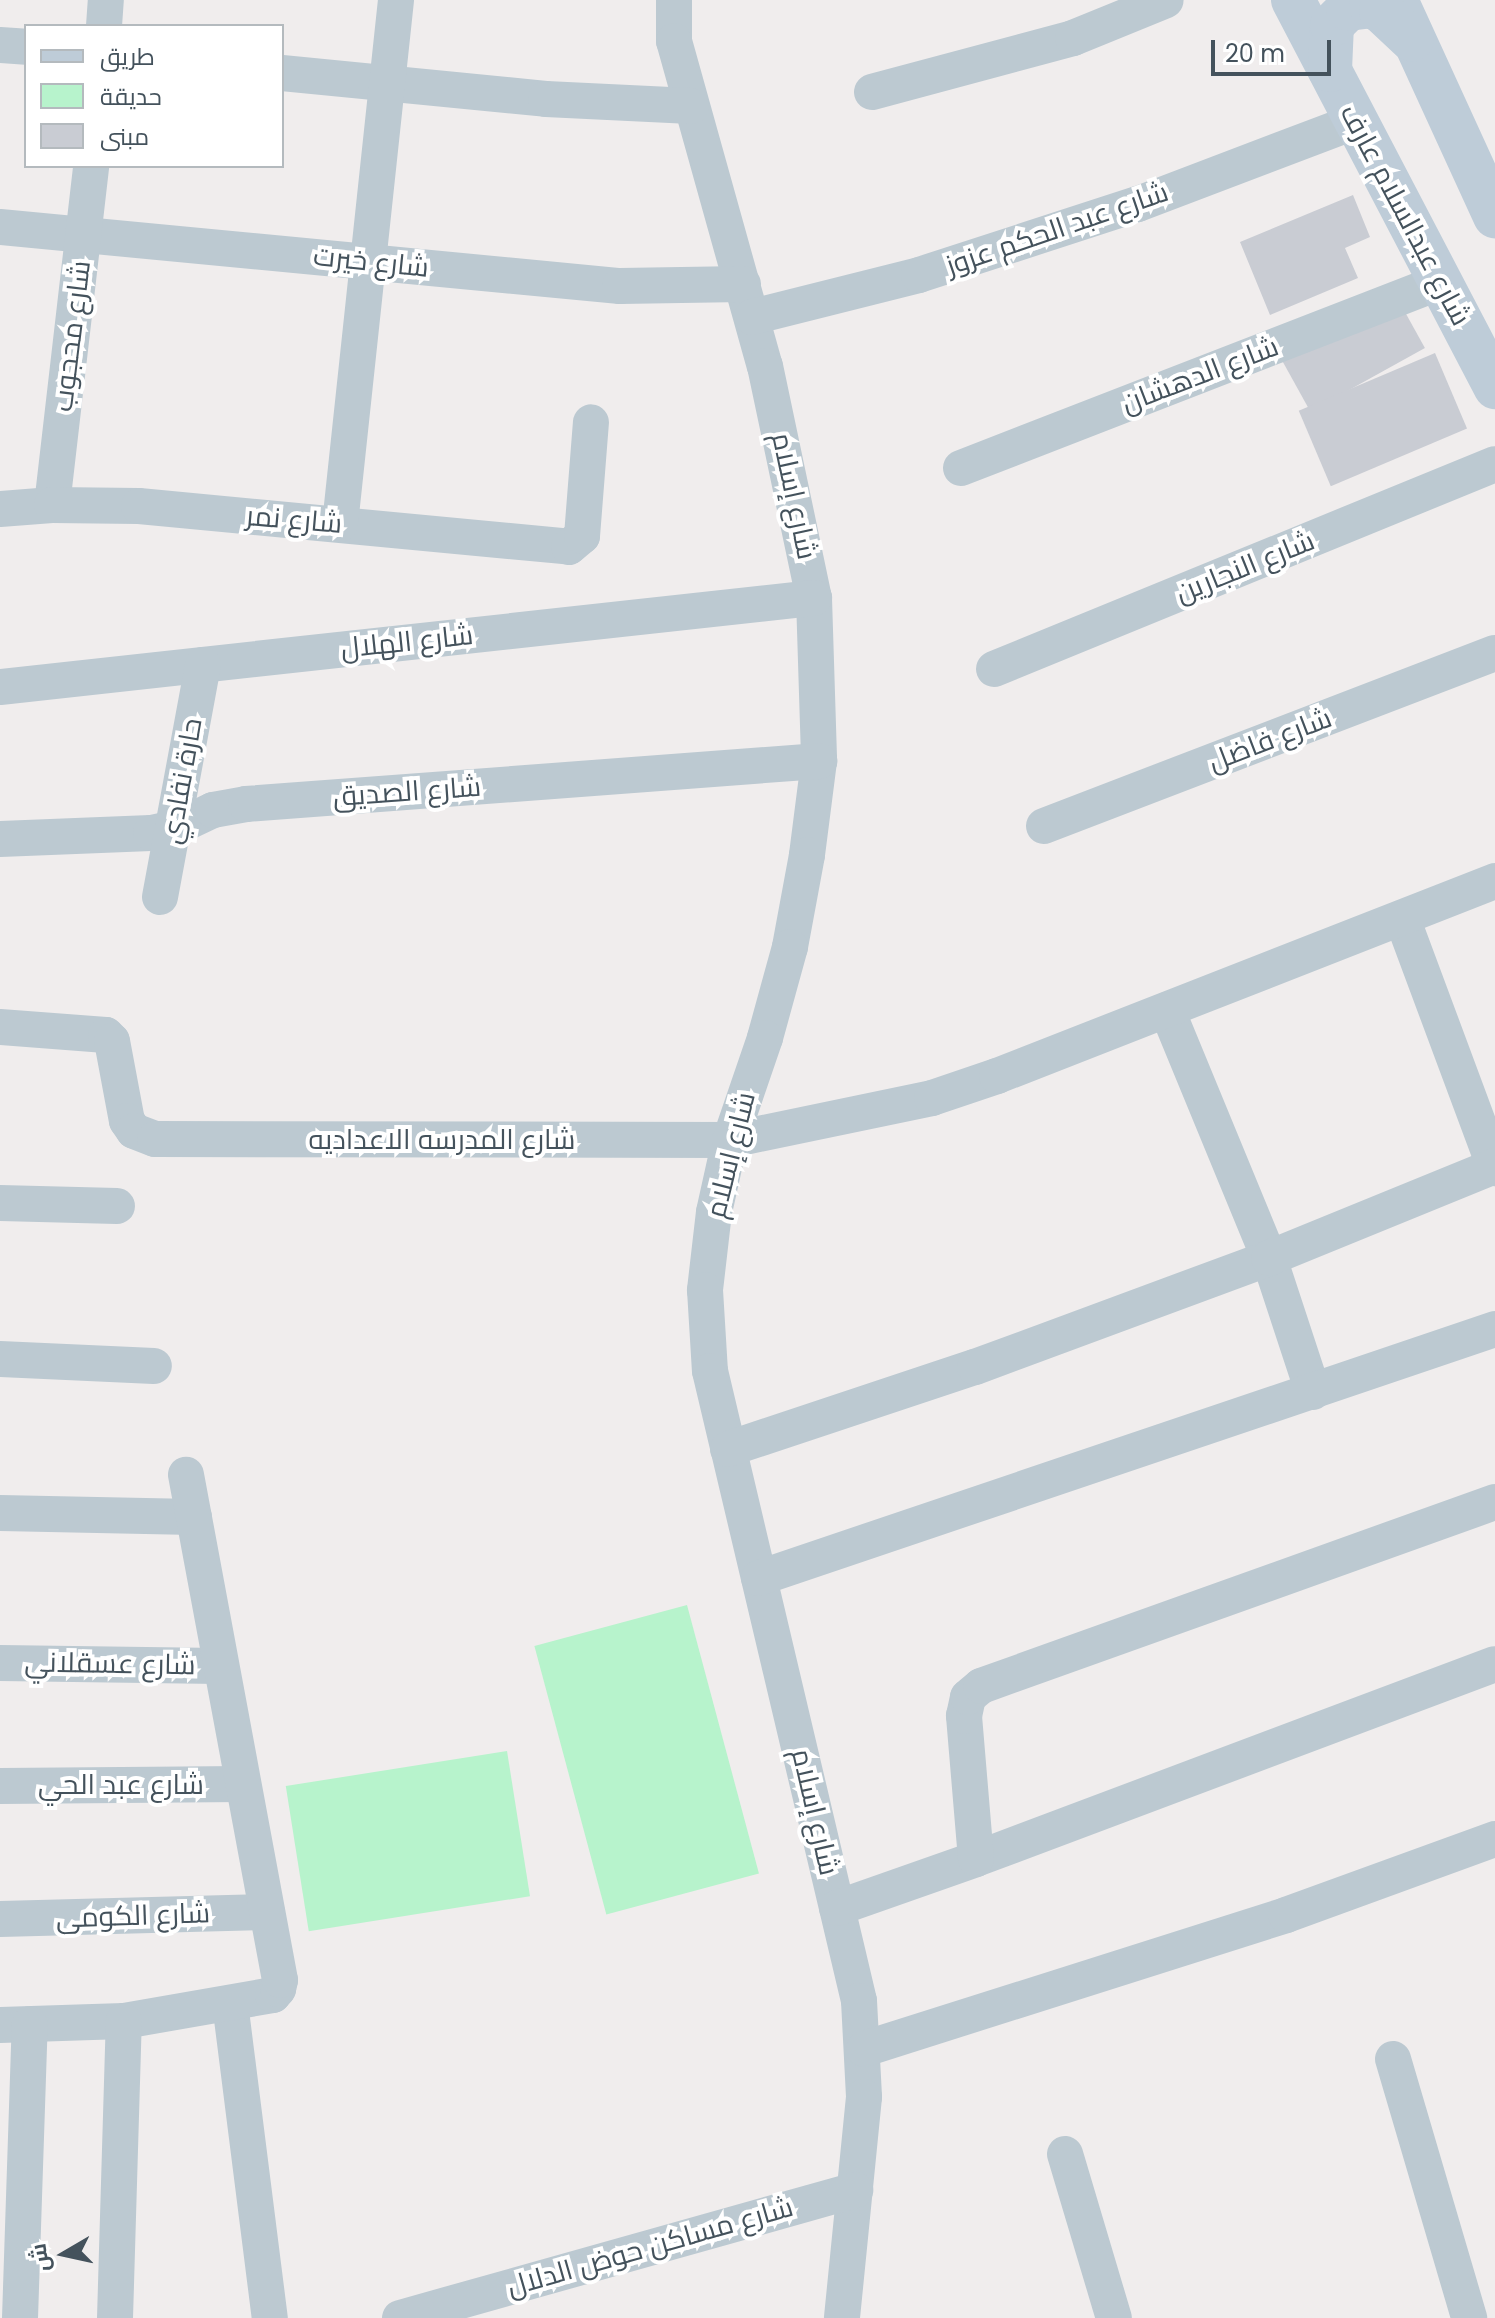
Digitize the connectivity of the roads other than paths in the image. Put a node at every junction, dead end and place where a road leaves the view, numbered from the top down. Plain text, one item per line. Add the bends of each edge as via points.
1 (106, 0) edge
2 (396, 0) edge
3 (674, 0) edge
4 (1166, 0) edge
5 (1293, 0) edge
6 (1396, 0) edge
7 (104, 24) edge
8 (1412, 40) junction
9 (0, 45) edge
10 (24, 47) edge
11 (1330, 70) junction
12 (284, 73) edge
13 (387, 84) junction
14 (872, 92) dead end
15 (691, 106) junction
16 (1354, 122) junction
17 (91, 168) edge
18 (1495, 216) edge
19 (0, 227) edge
20 (85, 234) junction
21 (369, 261) junction
22 (1440, 282) junction
23 (748, 300) junction
24 (1495, 387) edge
25 (591, 422) dead end
26 (1495, 464) edge
27 (961, 468) dead end
28 (52, 505) junction
29 (0, 509) edge
30 (340, 524) junction
31 (814, 598) junction
32 (1495, 653) edge
33 (203, 665) junction
34 (994, 669) dead end
35 (0, 687) edge
36 (819, 761) junction
37 (1044, 826) dead end
38 (175, 828) junction
39 (0, 839) edge
40 (1495, 881) edge
41 (160, 897) dead end
42 (1402, 918) junction
43 (1167, 1010) junction
44 (0, 1027) edge
45 (730, 1140) junction
46 (1495, 1167) edge
47 (0, 1203) edge
48 (117, 1206) dead end
49 (1269, 1258) junction
50 (1495, 1329) edge
51 (0, 1359) edge
52 (154, 1366) dead end
53 (1313, 1392) junction
54 (728, 1449) junction
55 (186, 1475) dead end
56 (1495, 1502) edge
57 (0, 1513) edge
58 (194, 1517) junction
59 (759, 1578) junction
60 (0, 1663) edge
61 (1495, 1664) edge
62 (219, 1666) junction
63 (243, 1784) junction
64 (0, 1786) edge
65 (1495, 1839) edge
66 (976, 1859) junction
67 (837, 1908) junction
68 (267, 1912) junction
69 (0, 1919) edge
70 (230, 2003) junction
71 (124, 2021) junction
72 (15, 2024) edge
73 (864, 2049) junction
74 (1393, 2059) dead end
75 (1065, 2154) dead end
76 (855, 2190) junction
77 (436, 2313) edge
78 (20, 2318) edge
79 (115, 2318) edge
80 (270, 2318) edge
81 (400, 2318) edge
82 (842, 2318) edge
83 (1114, 2318) edge
84 (1469, 2318) edge

1 - 7 street
2 - 13 street
3 - 15 street, شارع إسلام via 674,41
4 - 14 street via 1073,38
5 - 11 main road, شارع عبدالسلام عارف
6 - 8 main road
8 - 11 main road via 1371,6 1348,9 1332,25
8 - 18 main road
9 - 10 street
11 - 16 main road, شارع عبدالسلام عارف
12 - 13 street
13 - 15 street
13 - 21 street
15 - 23 street, شارع إسلام
16 - 22 main road, شارع عبدالسلام عارف
16 - 23 street, شارع عبد الحكم عزوز via 1138,204 919,275
17 - 20 street, شارع محجوب
19 - 20 street, شارع خيرت
20 - 21 street, شارع خيرت
20 - 28 street, شارع محجوب
21 - 23 street, شارع خيرت
21 - 30 street
22 - 24 main road, شارع عبدالسلام عارف
22 - 27 street, شارع الدهشان
23 - 31 street, شارع إسلام via 789,466
25 - 30 street, شارع نمر via 582,536 569,547
26 - 34 street, شارع النجارين
28 - 29 street, شارع نمر
28 - 30 street, شارع نمر via 139,506
31 - 33 street, شارع الهلال
31 - 36 street, شارع إسلام
32 - 37 street, شارع فاضل
33 - 35 street, شارع الهلال
33 - 38 street, حارة نفادي
36 - 38 street, شارع الصديق via 246,804 213,810
36 - 45 street, شارع إسلام via 790,947
38 - 39 street, شارع الصديق
38 - 41 street, حارة نفادي
40 - 42 street, شارع المدرسه الاعداديه
42 - 43 street, شارع المدرسه الاعداديه
42 - 46 street
43 - 45 street, شارع المدرسه الاعداديه via 932,1098
43 - 49 street
44 - 45 street, شارع المدرسه الاعداديه via 106,1035 112,1041 127,1121 134,1131 155,1139
45 - 54 street, شارع إسلام via 705,1290 710,1371
46 - 49 street
47 - 48 street
49 - 53 street
49 - 54 street via 975,1367
50 - 53 street
51 - 52 street
53 - 59 street
54 - 59 street, شارع إسلام
55 - 58 street
56 - 66 street via 981,1686 968,1697 964,1716
57 - 58 street
58 - 62 street
59 - 67 street, شارع إسلام
60 - 62 street, شارع عسقلاني
61 - 66 street
62 - 63 street
63 - 64 street, شارع عبد الحي
63 - 68 street
65 - 73 street via 1286,1915
66 - 67 street
67 - 73 street, شارع إسلام via 859,2001
68 - 69 street, شارع الكومى
68 - 70 street via 278,1989 273,1995
70 - 71 street
70 - 80 street
71 - 72 street
71 - 79 street
72 - 78 street
73 - 76 street, شارع إسلام
74 - 84 street
75 - 83 street
76 - 77 street, شارع مساكن حوض الدلال
76 - 82 street, شارع إسلام
77 - 81 street, شارع مساكن حوض الدلال

